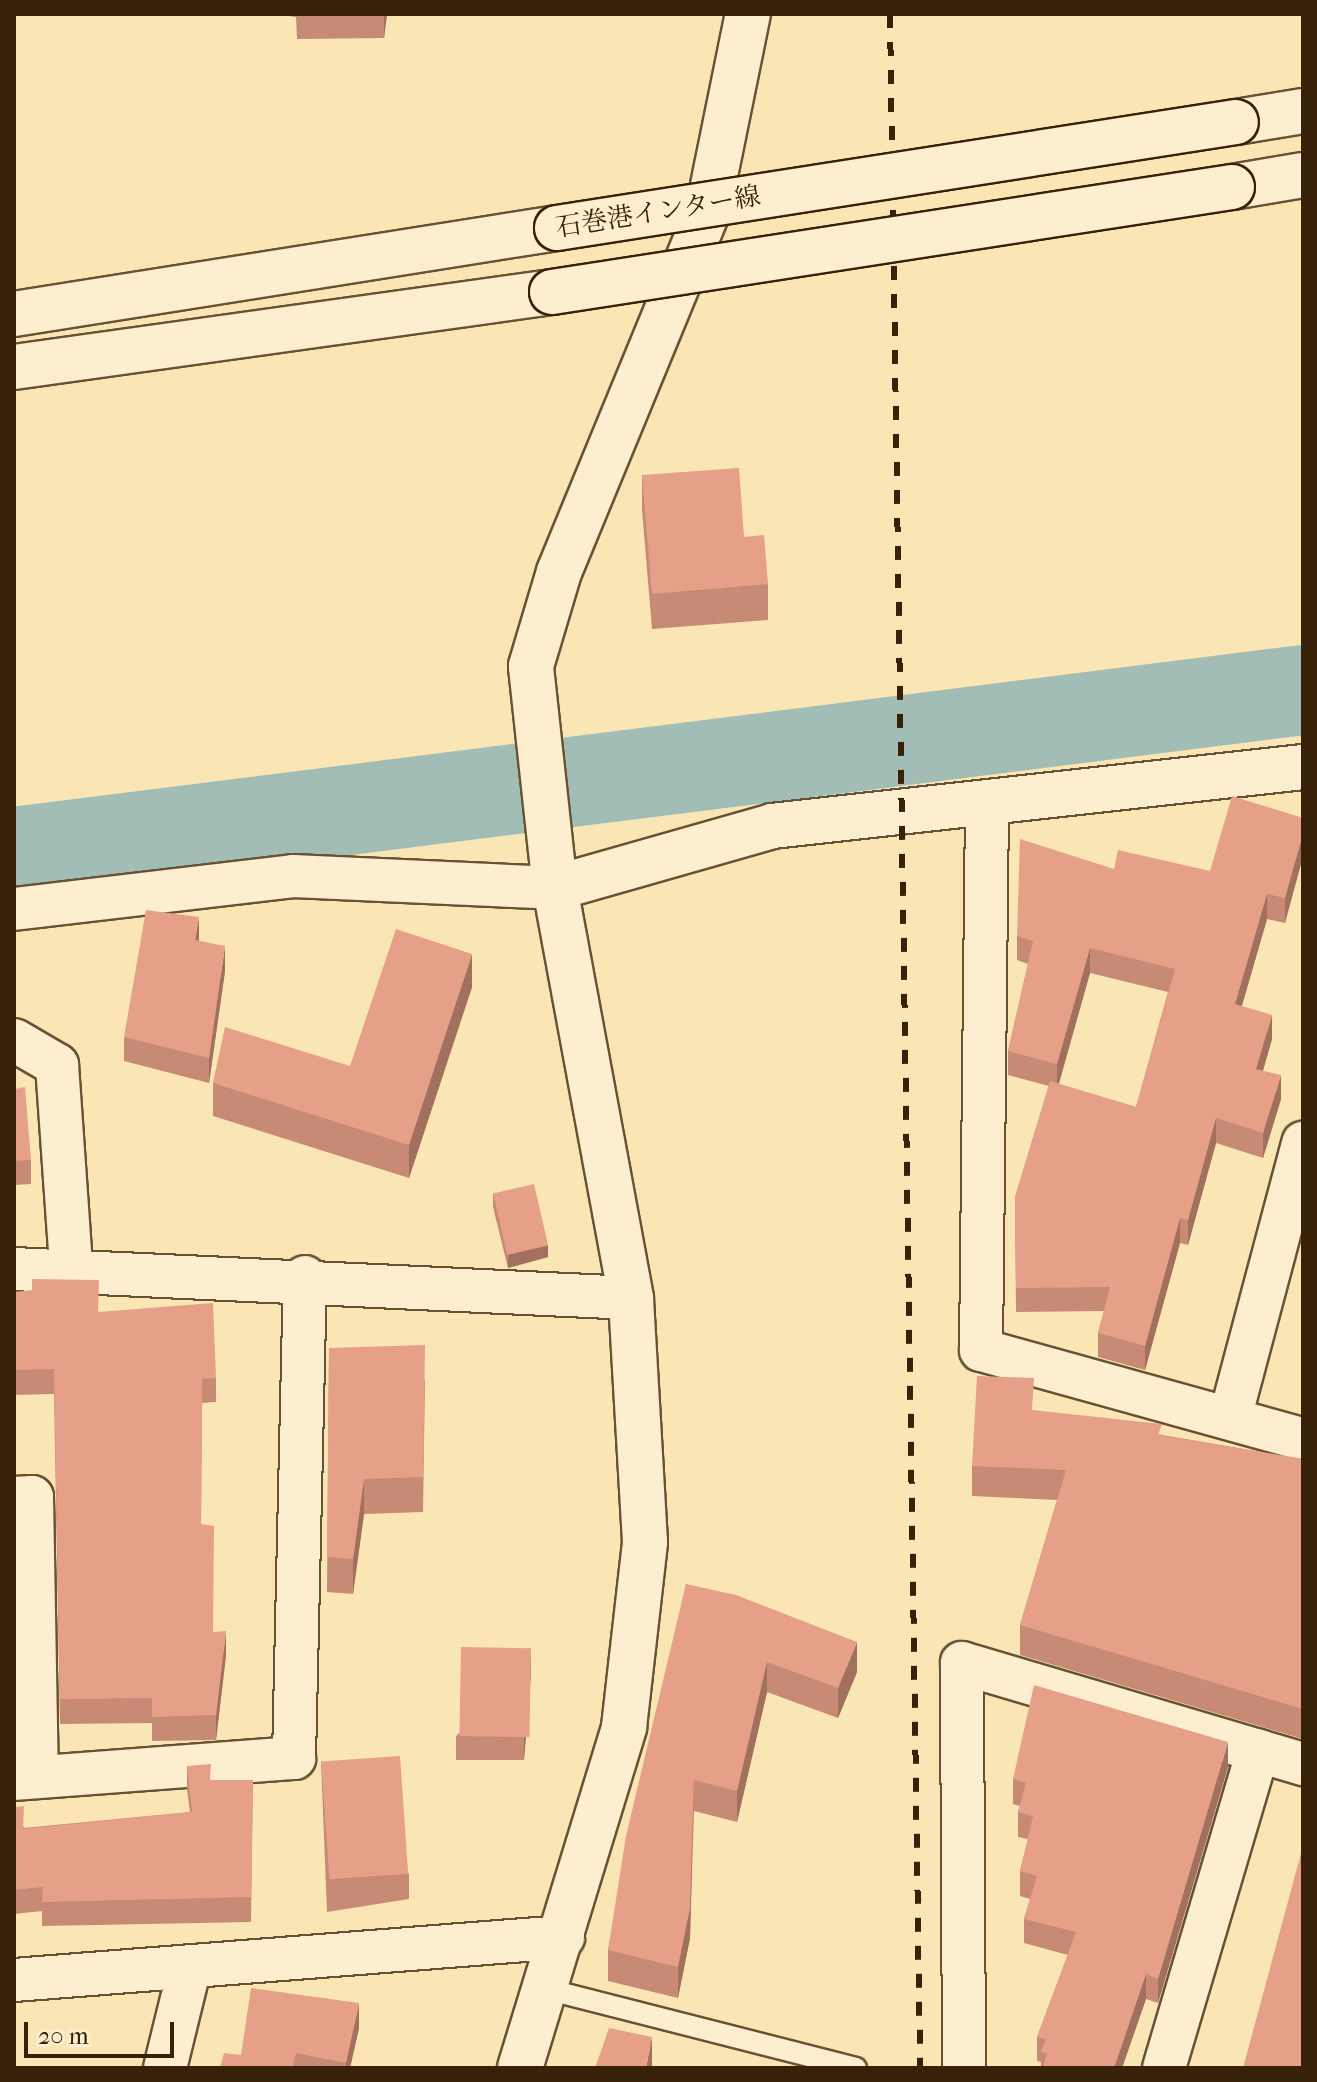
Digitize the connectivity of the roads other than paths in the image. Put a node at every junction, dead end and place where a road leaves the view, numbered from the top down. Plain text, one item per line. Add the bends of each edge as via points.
1 (748, 14) edge
2 (1303, 111) edge
3 (1303, 175) edge
4 (14, 314) edge
5 (14, 367) edge
6 (1303, 767) edge
7 (987, 805) junction
8 (553, 867) junction
9 (14, 909) edge
10 (14, 1040) edge
11 (1303, 1143) edge
12 (71, 1266) junction
13 (14, 1269) edge
14 (305, 1277) junction
15 (631, 1298) junction
16 (1230, 1418) junction
17 (1303, 1439) edge
18 (14, 1498) edge
19 (1258, 1751) junction
20 (1303, 1764) edge
21 (26, 1778) edge
22 (563, 1937) junction
23 (189, 1970) junction
24 (14, 1980) edge
25 (546, 1989) junction
26 (165, 2068) edge
27 (520, 2068) edge
28 (856, 2068) edge
29 (964, 2068) edge
30 (1164, 2068) edge

1 - 8 street via 708,210 559,572 531,666
2 - 4 street, 石巻港インター線, bridge
3 - 5 street, bridge via 552,292
6 - 7 street
7 - 8 street via 772,826
7 - 16 street via 981,1350
8 - 9 street via 293,876
8 - 15 street
10 - 12 street via 57,1065
11 - 16 street
12 - 13 street
12 - 14 street
14 - 15 street
14 - 21 street via 294,1758
15 - 22 street via 645,1542 624,1727
16 - 17 street
18 - 21 street via 32,1497
19 - 20 street
19 - 29 street via 962,1663
19 - 30 street
22 - 23 street
22 - 25 street
23 - 24 street
23 - 26 street
25 - 27 street
25 - 28 lane

